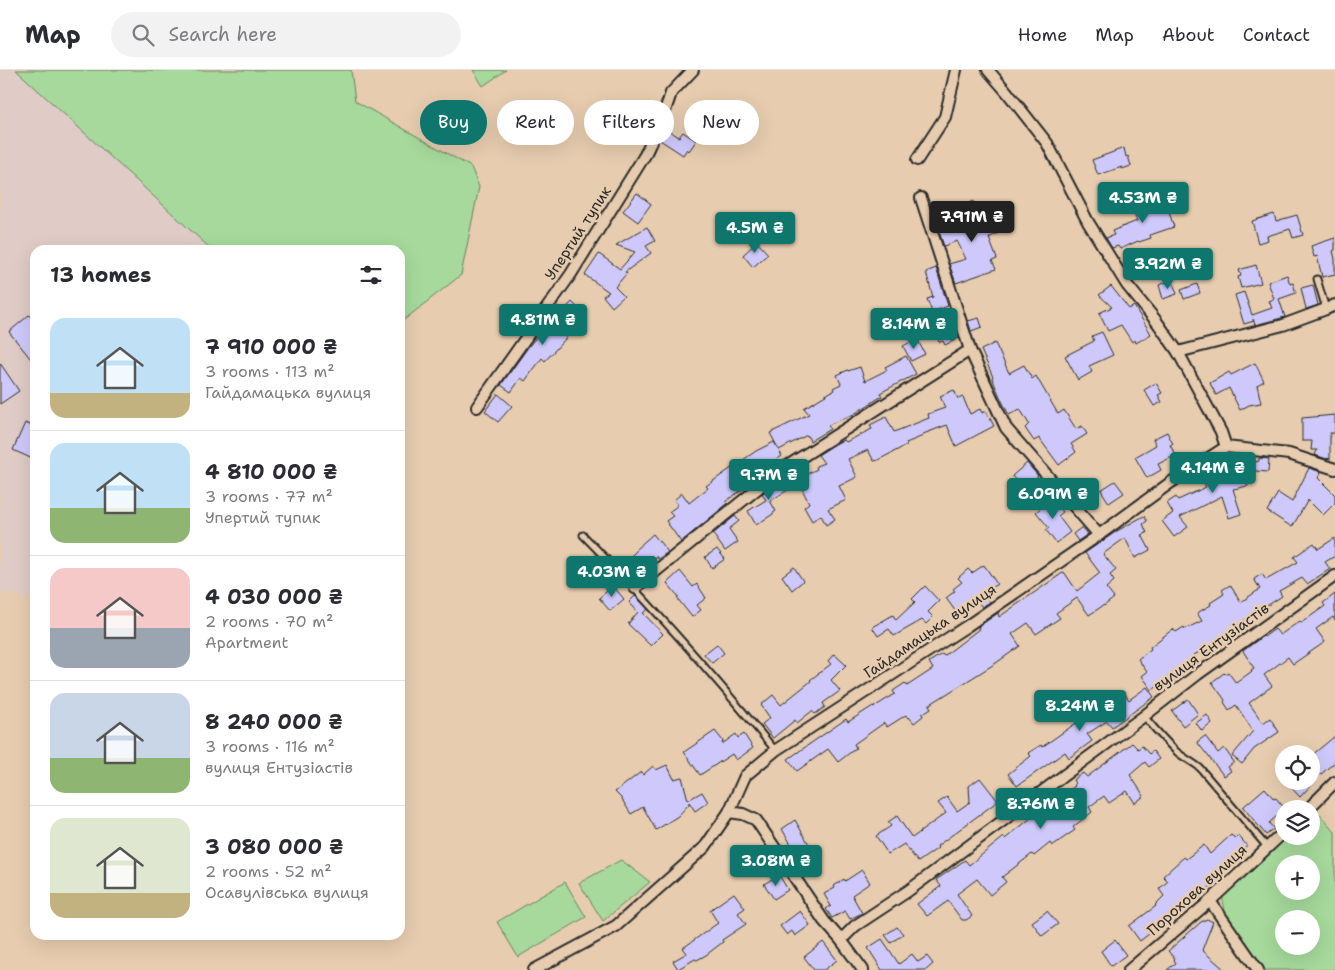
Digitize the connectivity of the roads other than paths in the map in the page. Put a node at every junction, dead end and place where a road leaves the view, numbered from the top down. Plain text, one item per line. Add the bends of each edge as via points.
1 (693, 70) edge
2 (956, 70) edge
3 (988, 70) edge
4 (917, 160) dead end
5 (921, 198) dead end
6 (1317, 279) dead end
7 (1331, 307) edge
8 (970, 350) junction
9 (1178, 352) junction
10 (476, 408) dead end
11 (1226, 447) junction
12 (1335, 470) edge
13 (583, 535) dead end
14 (1099, 535) junction
15 (1335, 576) edge
16 (635, 588) junction
17 (1144, 716) junction
18 (776, 750) junction
19 (1335, 782) edge
20 (1317, 800) edge
21 (729, 812) junction
22 (1275, 840) edge
23 (1267, 848) junction
24 (1210, 901) junction
25 (841, 940) junction
26 (534, 970) edge
27 (863, 970) edge
28 (1129, 970) edge
29 (1258, 970) edge

1 - 10 street, Упертий тупик via 671,93 645,154 571,274
2 - 4 street via 945,117
3 - 9 street via 1047,143 1088,222 1127,285
5 - 8 street
6 - 7 lane
7 - 9 street via 1283,325
8 - 14 street via 1006,428
8 - 16 street via 778,472
9 - 11 street
11 - 12 street via 1289,454
11 - 14 street, Гайдамацька вулиця
13 - 16 lane
14 - 18 street, Гайдамацька вулиця
15 - 17 street, вулиця Ентузіастів
16 - 18 lane
17 - 23 lane via 1179,753 1200,768
17 - 25 street, вулиця Ентузіастів via 908,891 855,926
18 - 21 street, Гайдамацька вулиця via 745,776
19 - 20 street
21 - 25 street via 756,820 824,921
21 - 26 street, Гайдамацька вулиця via 705,847 616,926
22 - 23 street, Порохова вулиця
23 - 24 street, Порохова вулиця
24 - 28 street, Порохова вулиця
24 - 29 street
25 - 27 street

